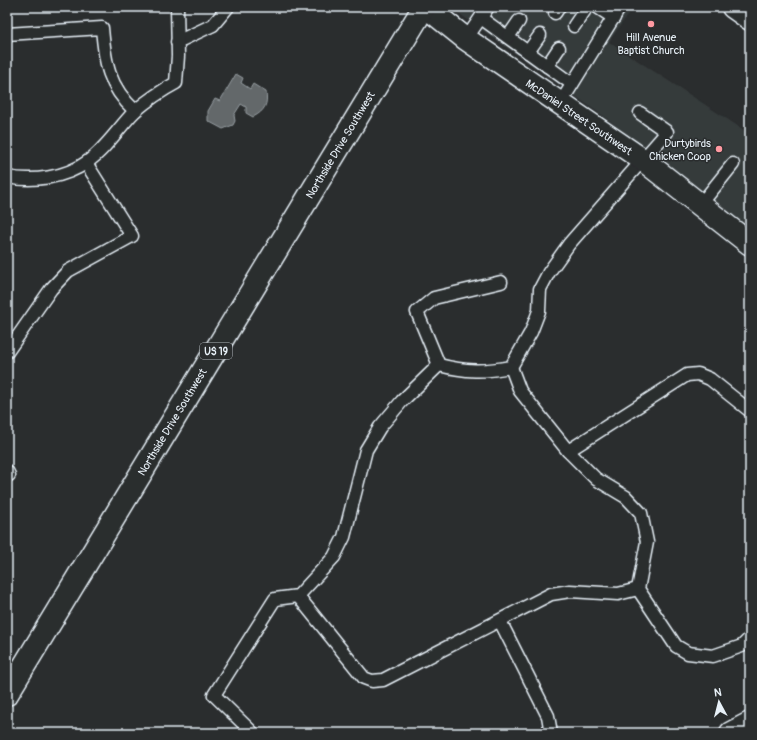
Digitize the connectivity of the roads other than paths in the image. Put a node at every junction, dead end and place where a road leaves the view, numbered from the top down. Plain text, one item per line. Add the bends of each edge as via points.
1 (177, 7) edge
2 (228, 7) edge
3 (425, 7) edge
4 (488, 7) edge
5 (587, 7) edge
6 (597, 7) edge
7 (620, 7) edge
8 (733, 7) edge
9 (481, 18) junction
10 (614, 18) junction
11 (750, 19) edge
12 (519, 21) dead end
13 (574, 26) dead end
14 (7, 34) edge
15 (540, 35) dead end
16 (508, 37) junction
17 (466, 39) junction
18 (177, 42) junction
19 (559, 48) dead end
20 (528, 52) junction
21 (547, 66) junction
22 (572, 84) junction
23 (560, 104) junction
24 (135, 111) junction
25 (640, 113) dead end
26 (642, 160) junction
27 (86, 163) junction
28 (732, 164) dead end
29 (7, 177) edge
30 (700, 204) junction
31 (750, 244) edge
32 (501, 282) dead end
33 (7, 352) edge
34 (439, 365) junction
35 (510, 368) junction
36 (750, 410) edge
37 (568, 451) junction
38 (638, 589) junction
39 (298, 596) junction
40 (500, 621) junction
41 (750, 638) edge
42 (7, 694) edge
43 (750, 723) edge
44 (252, 733) edge
45 (551, 733) edge
46 (731, 733) edge

1 - 18 lane
2 - 18 lane via 213,25
3 - 17 main road, McDaniel Street Southwest
3 - 42 main road, Northside Drive Southwest / US 19
4 - 9 lane
5 - 13 lane
6 - 10 lane
7 - 10 lane
8 - 11 main road
9 - 16 lane
9 - 17 lane
10 - 22 lane
12 - 16 lane
14 - 24 lane via 102,28 104,56 112,84 122,99
15 - 20 lane
16 - 20 lane
17 - 23 main road, McDaniel Street Southwest
18 - 24 lane via 176,83
19 - 21 lane
20 - 21 lane
21 - 22 lane
22 - 23 lane
23 - 26 main road, McDaniel Street Southwest
24 - 27 lane
25 - 26 lane via 667,132
26 - 30 main road, McDaniel Street Southwest
26 - 35 lane via 569,244 549,272 540,289 539,311 531,332
27 - 29 lane via 64,173 39,179
27 - 33 lane via 132,236 68,271 51,289
28 - 30 lane
30 - 31 main road, McDaniel Street Southwest
32 - 34 lane via 434,298 417,312
34 - 35 lane via 462,371 485,372
34 - 39 lane via 380,427 366,450 344,537 334,557
35 - 37 lane via 520,391
36 - 37 lane via 710,379 698,374 687,375
37 - 38 lane via 596,479 626,497 641,513 647,542
38 - 40 lane via 618,594 570,591 551,594
38 - 41 lane via 676,646 688,653 713,656 742,646
39 - 40 lane via 364,678 372,681 383,680
39 - 44 lane via 275,599 214,695
40 - 45 lane via 548,716
43 - 46 main road

